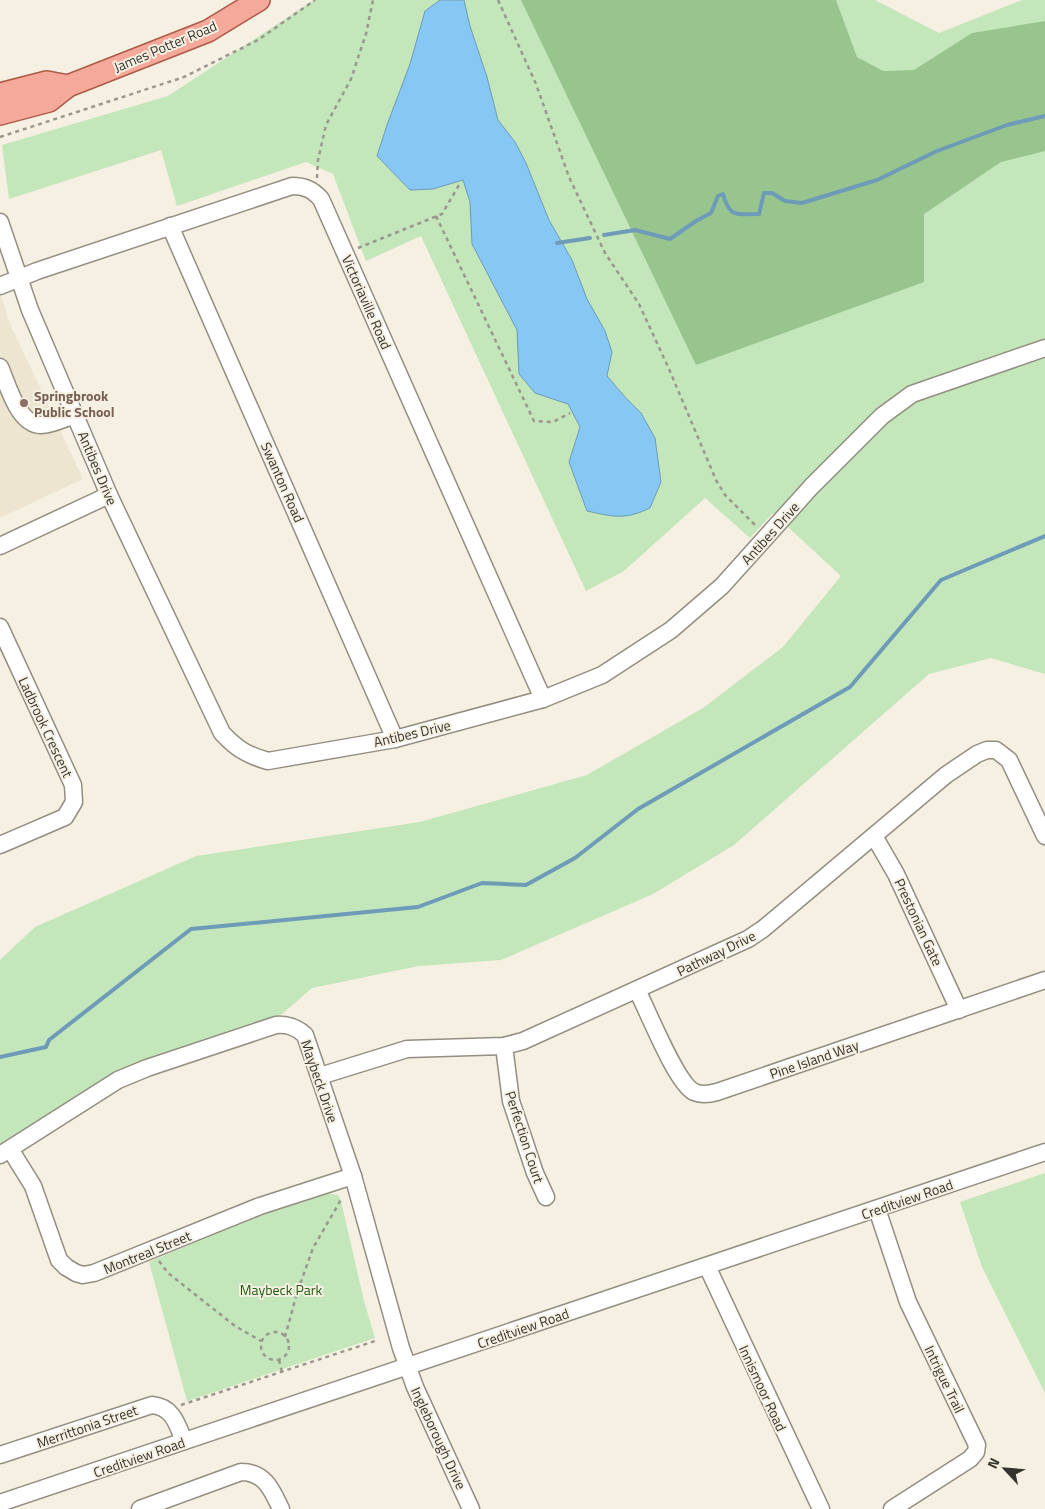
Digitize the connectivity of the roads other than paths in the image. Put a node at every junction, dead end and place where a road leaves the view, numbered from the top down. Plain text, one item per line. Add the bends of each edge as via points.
1 (259, 0) edge
2 (68, 86) junction
3 (0, 94) edge
4 (0, 114) edge
5 (0, 222) edge
6 (170, 226) junction
7 (19, 278) junction
8 (0, 286) edge
9 (1045, 348) edge
10 (0, 367) edge
11 (75, 414) junction
12 (109, 495) junction
13 (0, 546) edge
14 (0, 627) edge
15 (543, 699) junction
16 (395, 739) junction
17 (874, 836) junction
18 (1045, 836) edge
19 (0, 845) edge
20 (1045, 980) edge
21 (637, 990) junction
22 (959, 1010) junction
23 (504, 1046) junction
24 (320, 1076) junction
25 (5, 1152) edge
26 (1045, 1152) edge
27 (353, 1176) junction
28 (546, 1197) dead end
29 (877, 1209) junction
30 (707, 1266) junction
31 (408, 1366) junction
32 (184, 1441) junction
33 (0, 1455) edge
34 (0, 1503) edge
35 (140, 1509) edge
36 (281, 1509) edge
37 (472, 1509) edge
38 (821, 1509) edge
39 (892, 1509) edge

1 - 2 main road, James Potter Road via 208,31
2 - 3 main road, James Potter Road via 47,82
2 - 4 main road, James Potter Road via 49,102
5 - 7 street, Antibes Drive
6 - 7 street
6 - 15 street, Victoriaville Road via 292,186 308,188 321,199
6 - 16 street, Swanton Road
7 - 8 street
7 - 11 street, Antibes Drive
9 - 15 street, Antibes Drive via 912,394 882,416 811,486 722,586 671,630 602,675
10 - 11 street via 19,411 29,422 43,425
11 - 12 street, Antibes Drive
12 - 13 street
12 - 16 street, Antibes Drive via 222,733 235,746 250,756 268,761
14 - 19 street, Ladbrook Crescent via 74,785 75,794 66,817
15 - 16 street, Antibes Drive
17 - 18 street, Pathway Drive via 966,761 987,750 996,750 1009,760
17 - 21 street, Pathway Drive via 748,939
17 - 22 street, Prestonian Gate via 896,874
20 - 22 street, Pine Island Way
21 - 22 street, Pine Island Way via 680,1079 694,1092 705,1094
21 - 23 street, Pathway Drive via 546,1032
23 - 24 street, Pathway Drive via 407,1049
23 - 28 street, Perfection Court via 511,1101
24 - 25 street, Maybeck Drive via 305,1035 292,1026 276,1025 118,1080
24 - 27 street, Maybeck Drive
25 - 27 street, Montreal Street via 33,1186 59,1260 76,1273 84,1274 135,1258 260,1206
26 - 29 street, Creditview Road
27 - 31 street, Maybeck Drive
29 - 30 street, Creditview Road
29 - 39 street, Intrigue Trail via 908,1302 977,1445 970,1459
30 - 31 street, Creditview Road
30 - 38 street, Innismoor Road
31 - 32 street, Creditview Road
31 - 37 street, Ingleborough Drive
32 - 33 street, Merrittonia Street via 172,1414 152,1405
32 - 34 street, Creditview Road
35 - 36 street via 241,1472 256,1474 267,1483

